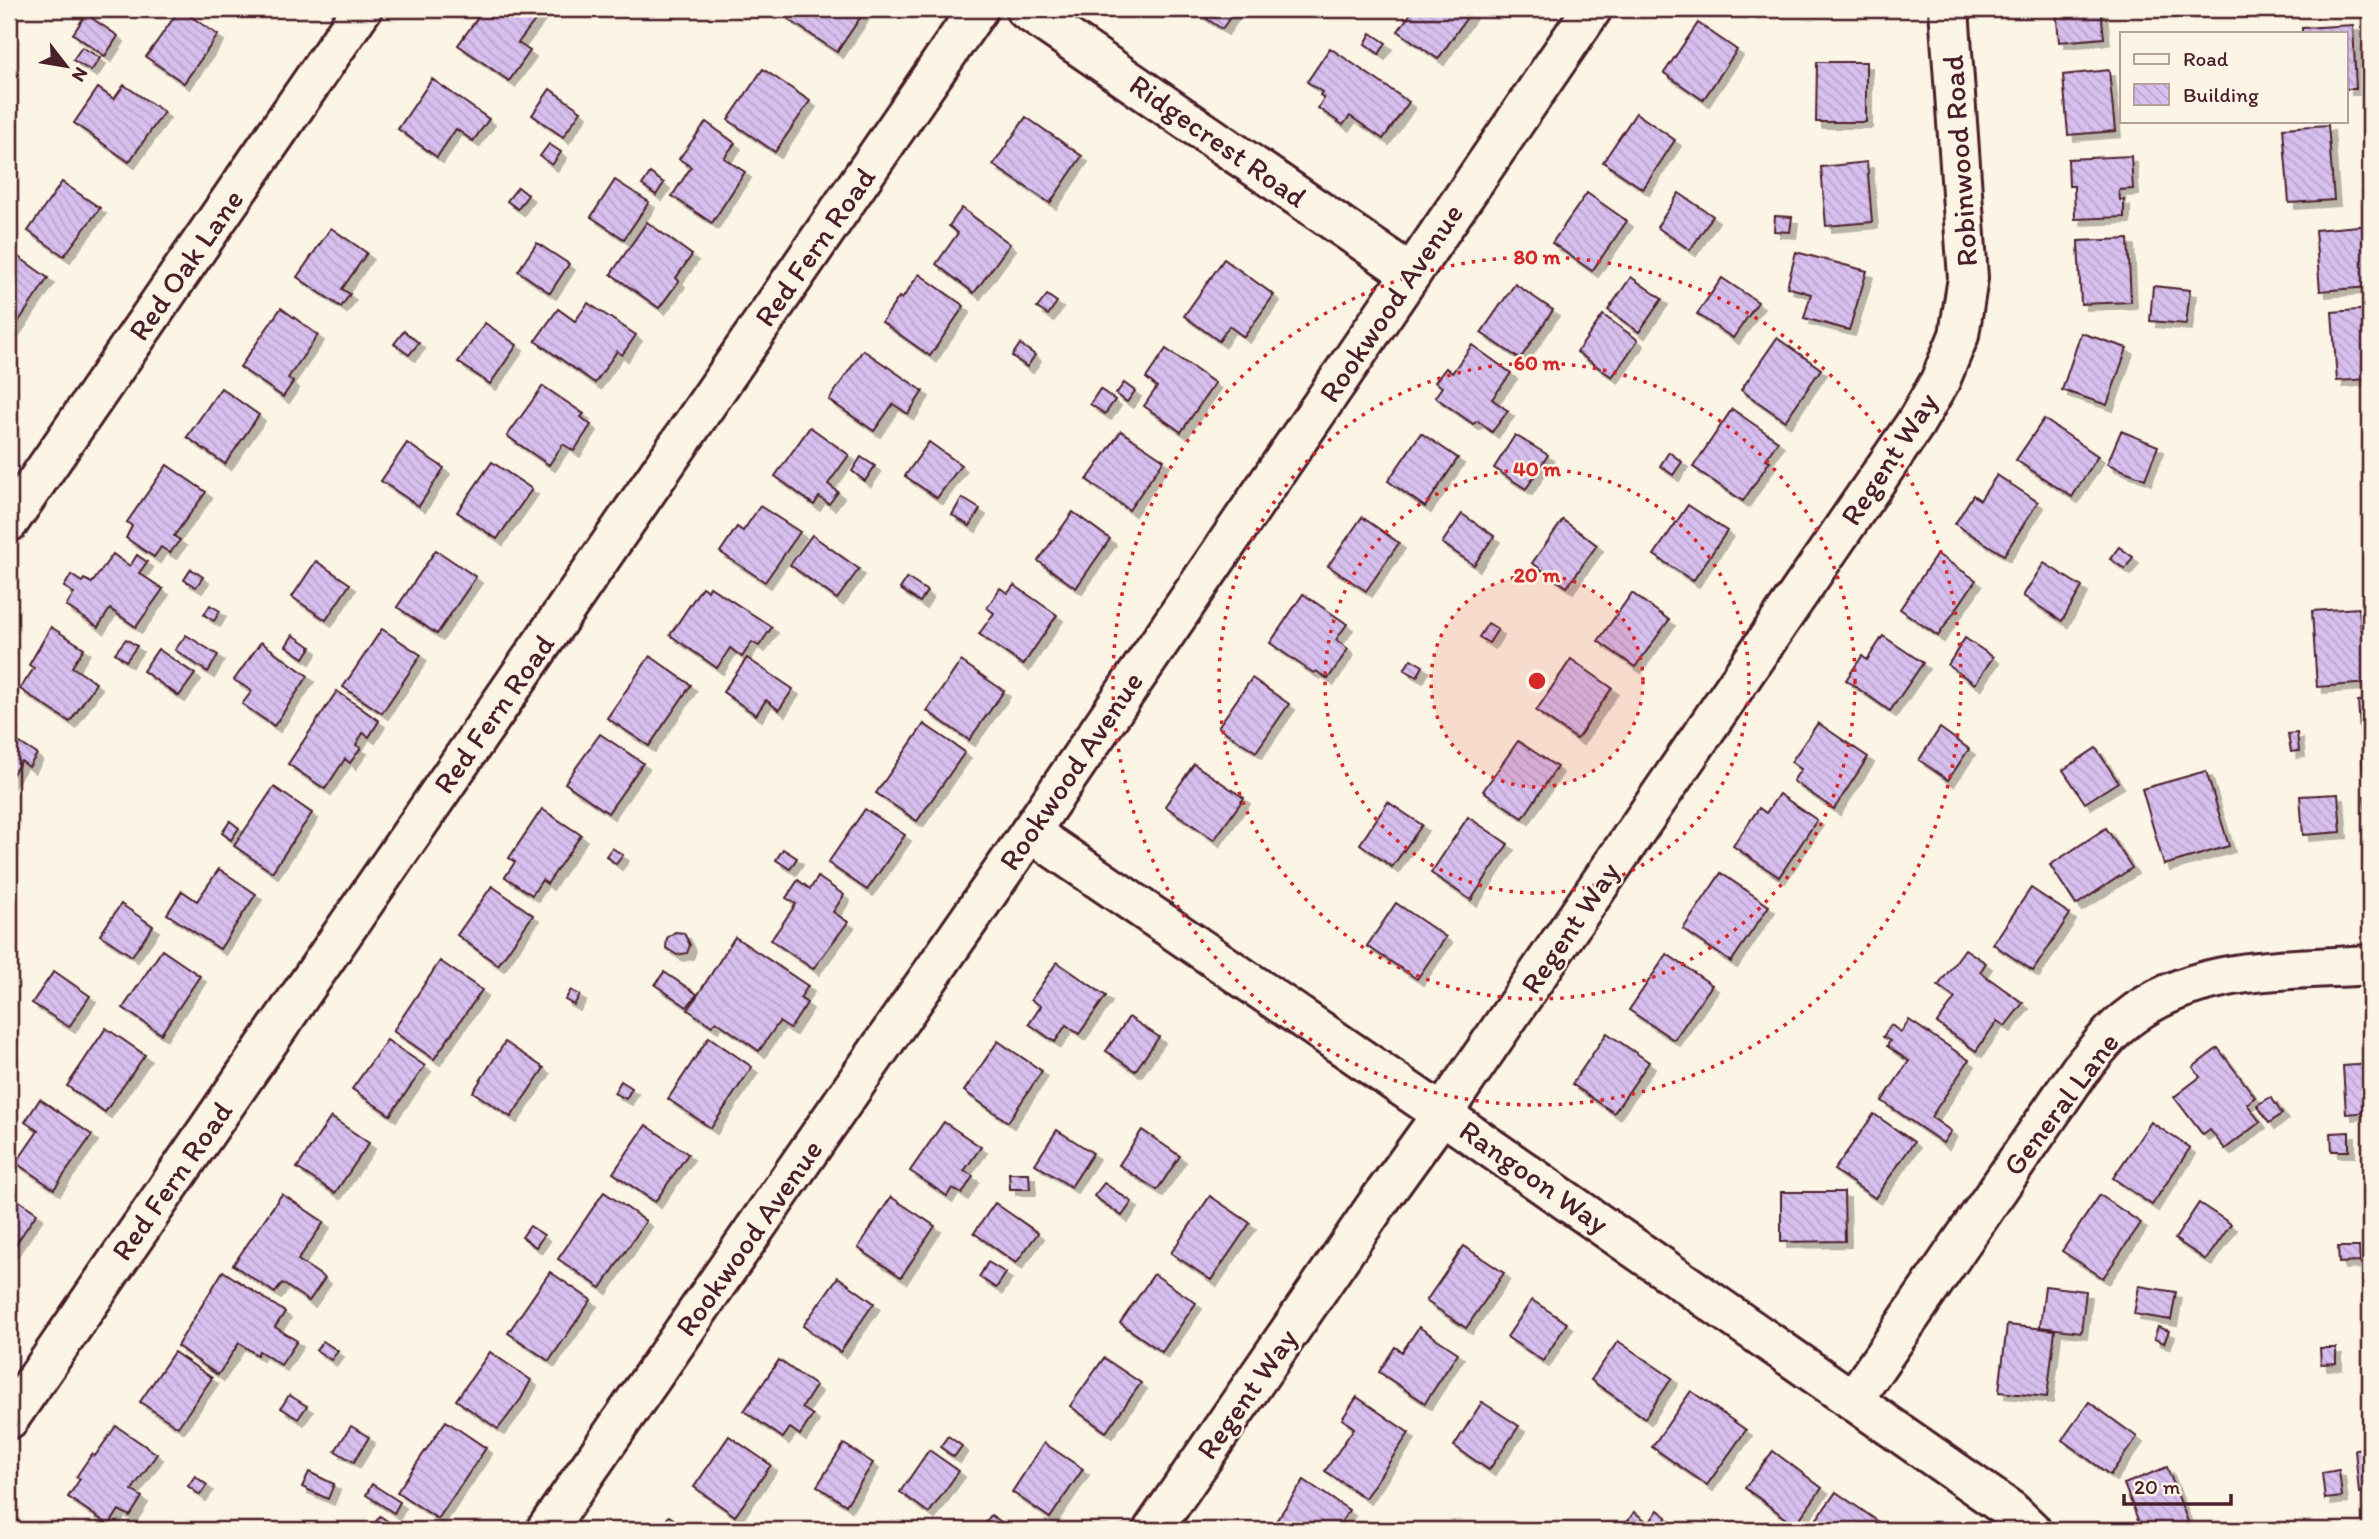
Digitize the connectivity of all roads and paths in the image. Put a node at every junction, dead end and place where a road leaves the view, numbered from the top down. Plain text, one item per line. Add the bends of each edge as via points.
1 (362, 9) edge
2 (978, 9) edge
3 (1025, 9) edge
4 (1592, 9) edge
5 (1949, 9) edge
6 (1410, 274) junction
7 (1963, 313) joint
8 (9, 522) edge
9 (1030, 832) junction
10 (2370, 965) edge
11 (1443, 1114) junction
12 (1853, 1400) junction
13 (9, 1419) edge
14 (546, 1530) edge
15 (1153, 1530) edge
16 (2031, 1530) edge

1 - 8 street, Red Oak Lane
2 - 13 street, Red Fern Road
3 - 6 street, Ridgecrest Road
4 - 6 street, Rookwood Avenue
5 - 7 street, Robinwood Road via 1968,278
6 - 9 street, Rookwood Avenue
7 - 11 street, Regent Way via 1940,381 1915,424
9 - 11 street, Rangoon Way
9 - 14 street, Rookwood Avenue
10 - 12 street, General Lane via 2203,979 2155,999 2128,1018 2080,1070
11 - 12 street, Rangoon Way
11 - 15 street, Regent Way
12 - 16 street, Rangoon Way via 2010,1510

